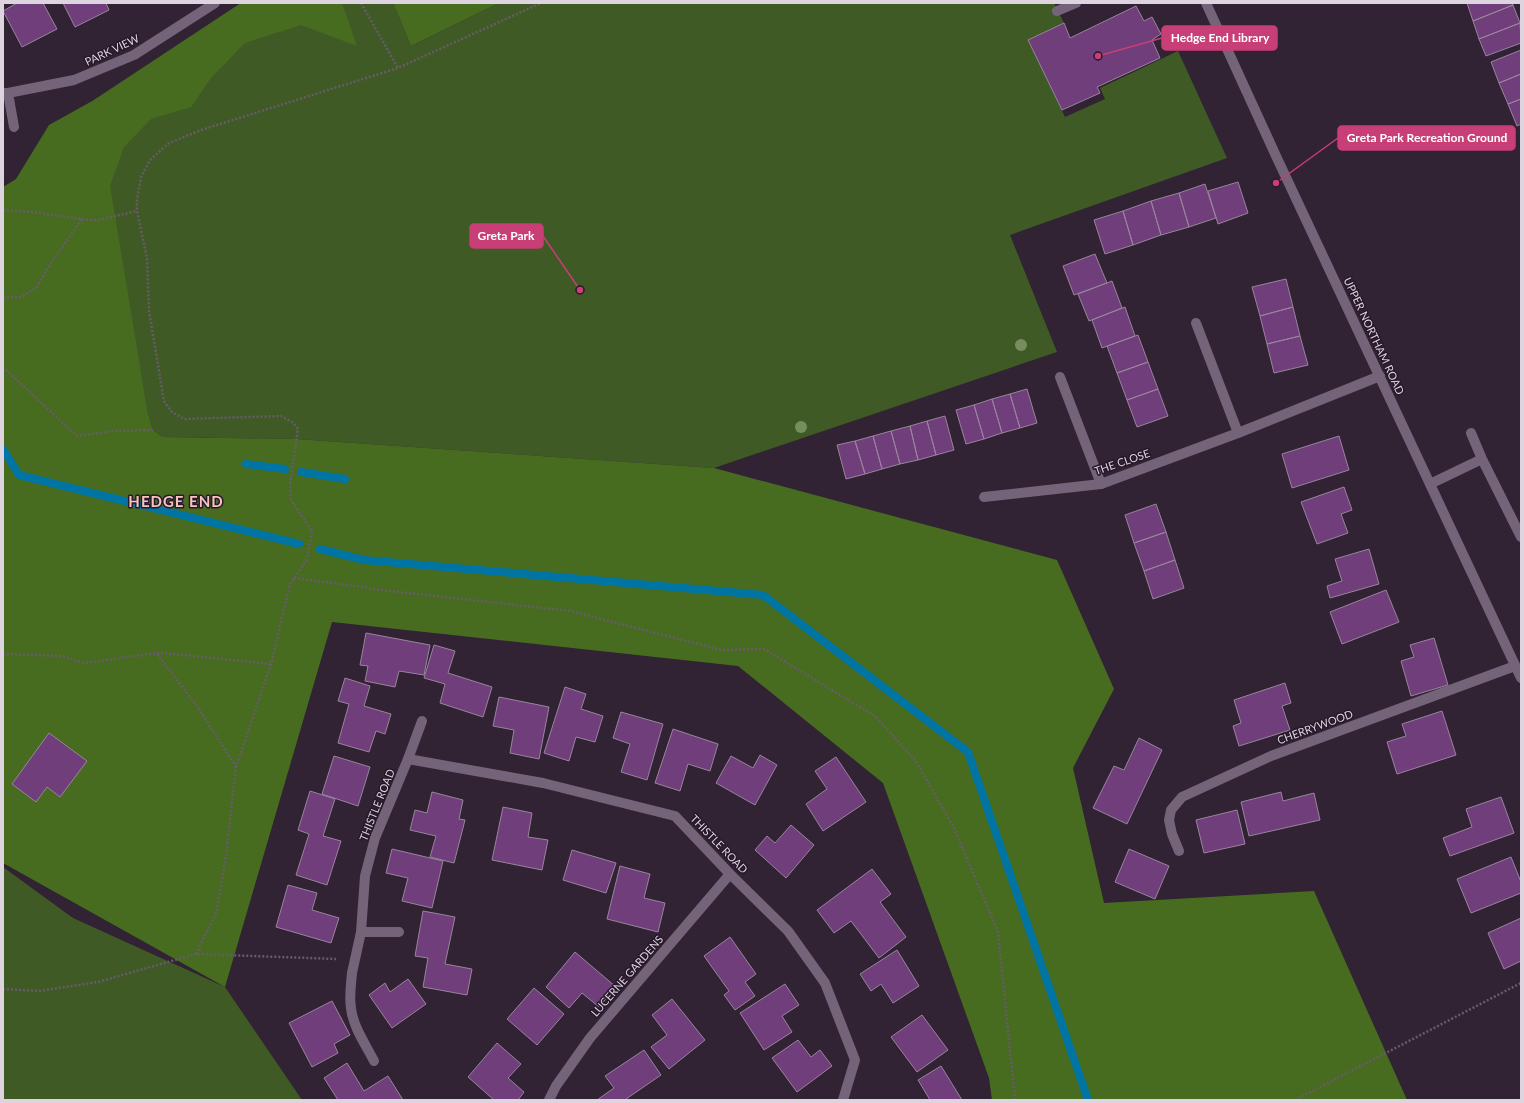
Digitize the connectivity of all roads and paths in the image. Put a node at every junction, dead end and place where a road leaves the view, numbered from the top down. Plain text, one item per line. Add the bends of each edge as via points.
1 (215, 3) edge
2 (362, 3) edge
3 (541, 3) edge
4 (1076, 3) edge
5 (1206, 3) edge
6 (1057, 11) dead end
7 (398, 68) junction
8 (6, 93) edge
9 (14, 127) dead end
10 (3, 210) edge
11 (137, 211) junction
12 (82, 219) junction
13 (3, 298) edge
14 (1196, 323) dead end
15 (3, 367) edge
16 (1380, 376) junction
17 (1060, 377) dead end
18 (153, 430) dead end
19 (1238, 433) junction
20 (1472, 433) dead end
21 (1482, 459) junction
22 (1101, 484) junction
23 (1430, 484) junction
24 (984, 497) dead end
25 (1521, 537) edge
26 (294, 578) junction
27 (3, 654) edge
28 (157, 654) junction
29 (271, 664) junction
30 (1515, 666) junction
31 (1521, 678) edge
32 (422, 721) dead end
33 (408, 759) junction
34 (236, 767) junction
35 (1179, 851) dead end
36 (730, 874) junction
37 (361, 932) junction
38 (399, 932) dead end
39 (196, 954) junction
40 (355, 960) junction
41 (1521, 983) edge
42 (3, 989) edge
43 (374, 1061) dead end
44 (549, 1100) edge
45 (843, 1100) edge
46 (1015, 1100) edge
47 (1297, 1100) edge

1 - 8 street, PARK VIEW via 134,55 74,80
2 - 7 path
3 - 7 path
4 - 6 street
5 - 16 street, UPPER NORTHAM ROAD
7 - 11 path via 201,130 169,143 150,160 141,178
8 - 9 street, PARK VIEW
10 - 12 path
11 - 12 path via 99,220
11 - 26 path via 147,258 149,311 164,401 172,412 184,419 281,416 298,429 290,485 291,500 312,531 307,559
12 - 13 path via 36,288 21,297
14 - 19 street
15 - 18 path via 77,436 112,431
16 - 19 street, THE CLOSE
16 - 23 street, UPPER NORTHAM ROAD
17 - 22 street
19 - 22 street, THE CLOSE
20 - 21 street
21 - 23 street
21 - 25 street
22 - 24 street, THE CLOSE
23 - 30 street, UPPER NORTHAM ROAD
26 - 29 path via 290,584
26 - 46 path via 570,611 721,650 764,649 875,716 915,760 954,828 998,932
27 - 28 path via 61,656 84,663
28 - 29 path
28 - 34 path via 197,706
29 - 34 path
30 - 31 street, UPPER NORTHAM ROAD
30 - 35 street, CHERRYWOOD via 1271,756 1182,796 1171,810 1169,820
32 - 33 street, THISTLE ROAD
33 - 36 street, THISTLE ROAD via 543,783 675,816
33 - 37 street, THISTLE ROAD via 375,838 365,876
34 - 39 path via 226,857 216,913
36 - 44 street, LUCERNE GARDENS via 590,1038
36 - 45 street, THISTLE ROAD via 788,931 825,983 856,1060
37 - 38 street
37 - 40 street, THISTLE ROAD
39 - 40 path
39 - 42 path via 98,982 39,991
40 - 43 street, THISTLE ROAD via 350,992 351,1009
41 - 47 path

